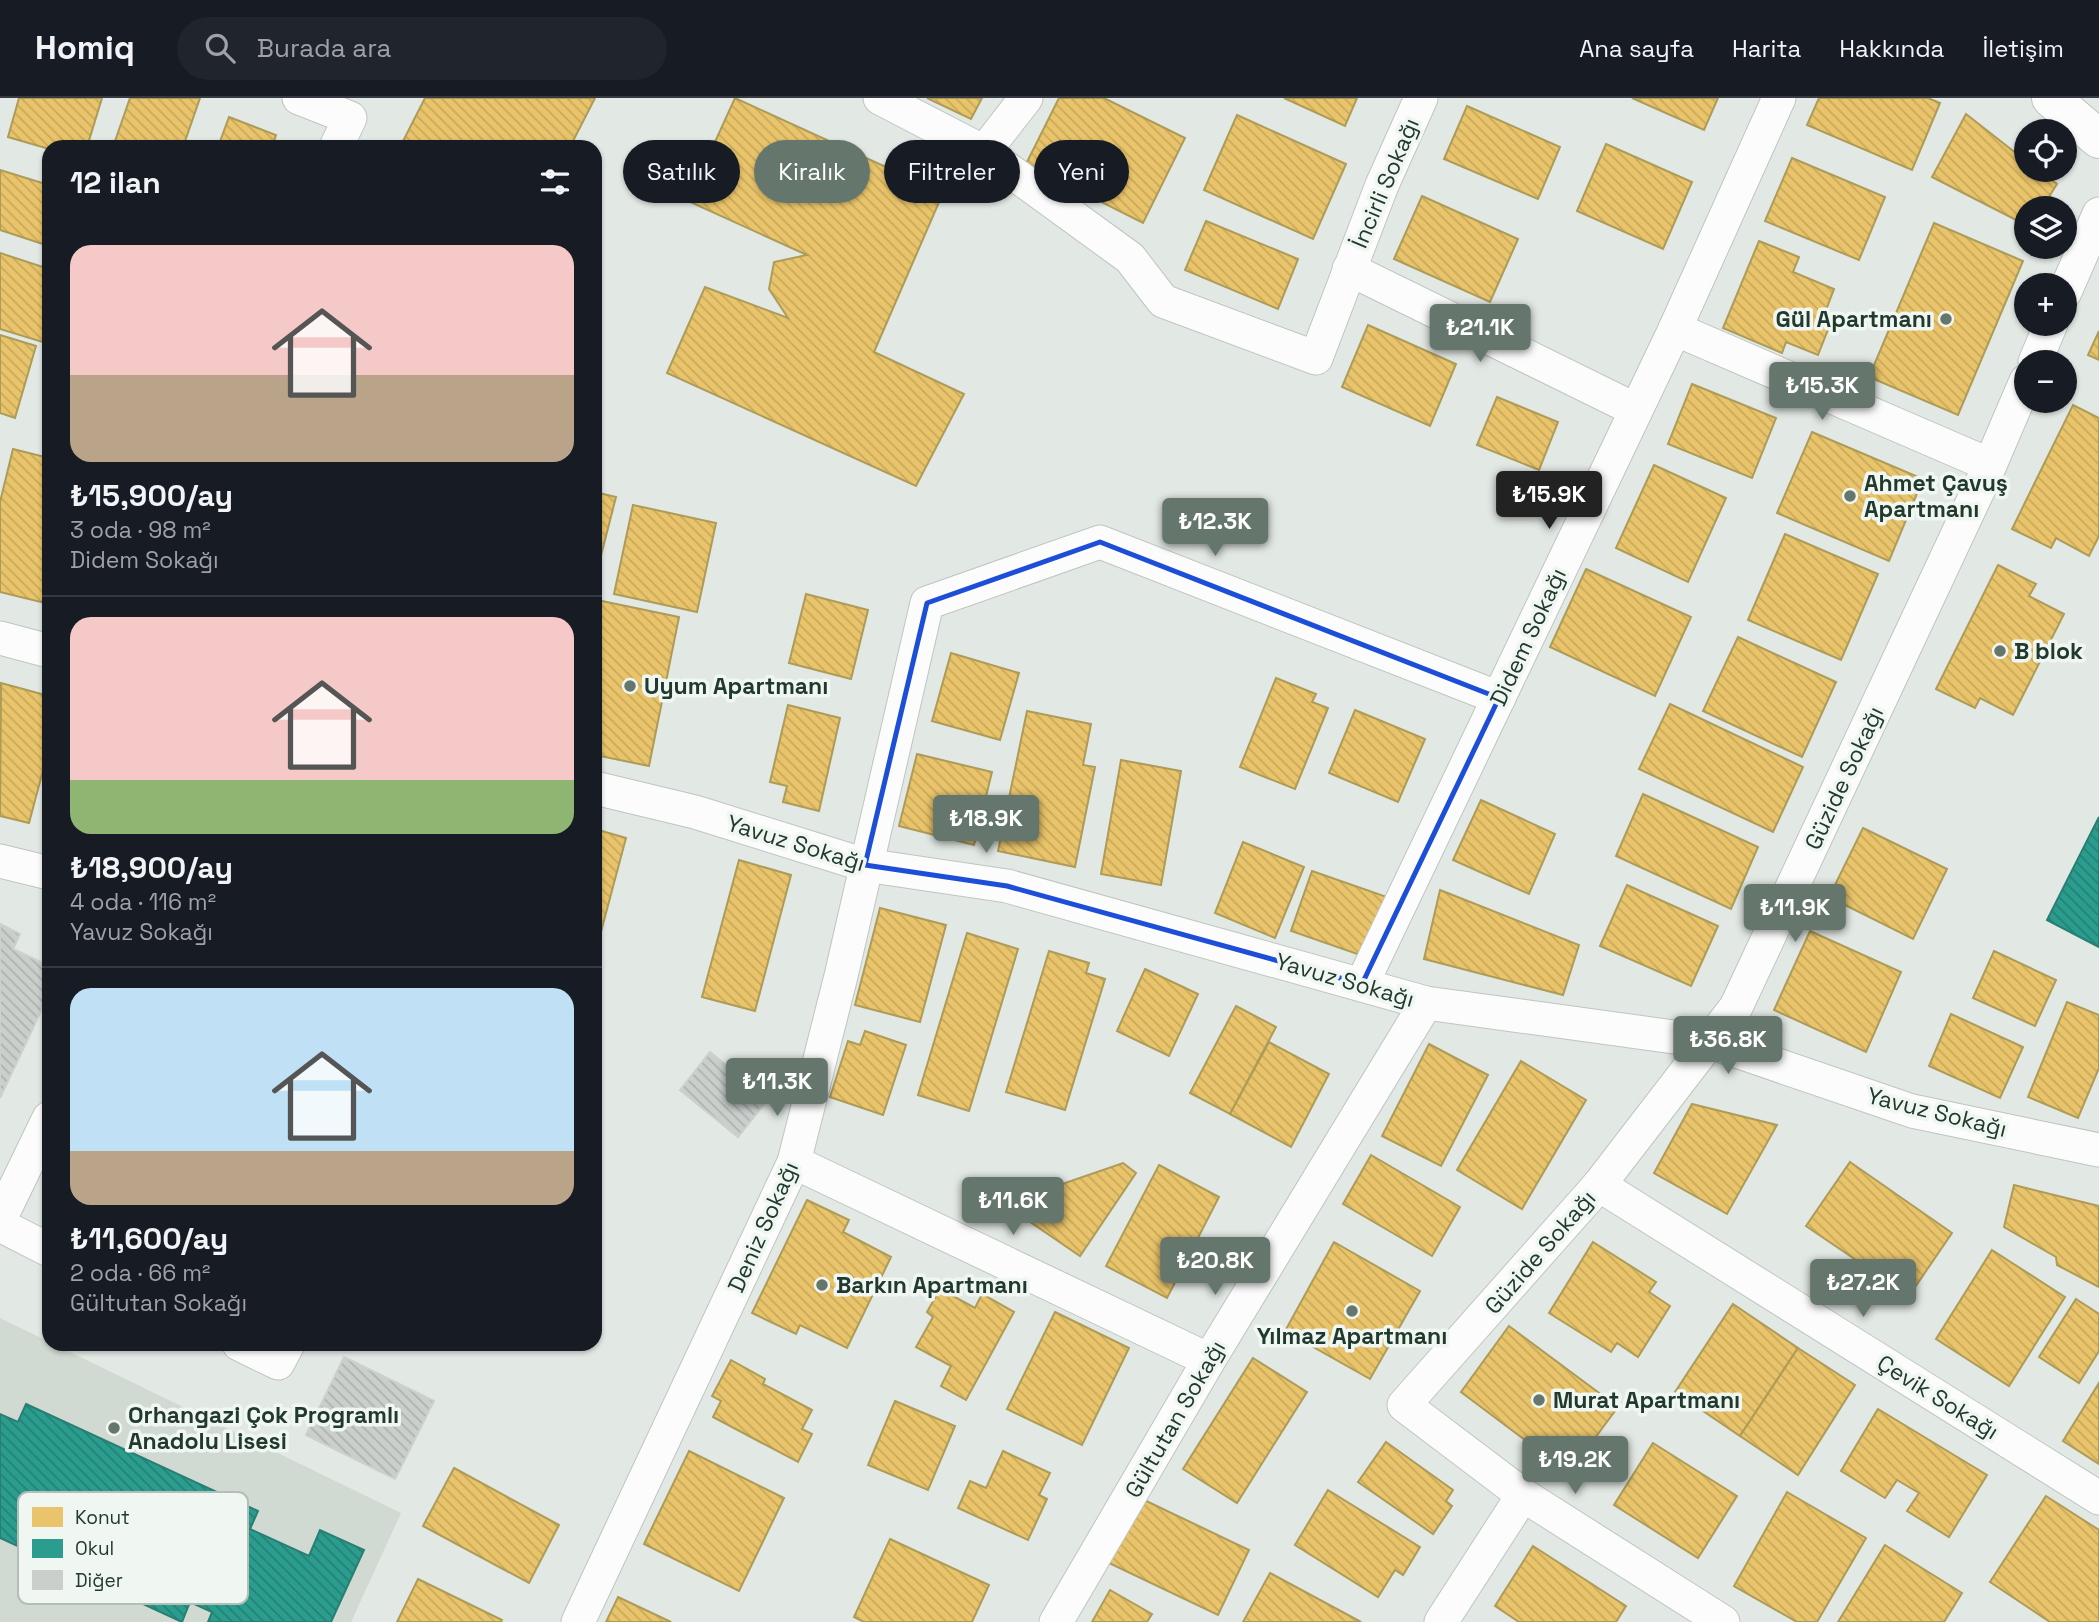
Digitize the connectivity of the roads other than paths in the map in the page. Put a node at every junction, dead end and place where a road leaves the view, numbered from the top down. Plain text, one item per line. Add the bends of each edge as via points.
1 (299, 98) edge
2 (880, 98) edge
3 (1026, 98) edge
4 (1421, 98) edge
5 (1779, 98) edge
6 (2051, 98) edge
7 (349, 121) edge
8 (2099, 139) edge
9 (961, 140) edge
10 (993, 140) edge
11 (1020, 178) edge
12 (2099, 214) edge
13 (1349, 269) junction
14 (2073, 273) edge
15 (1675, 329) junction
16 (2014, 409) edge
17 (1636, 410) junction
18 (1990, 465) junction
19 (0, 638) edge
20 (42, 649) edge
21 (1499, 698) junction
22 (602, 790) edge
23 (0, 861) edge
24 (865, 865) junction
25 (42, 871) edge
26 (1362, 984) junction
27 (1426, 1003) junction
28 (1710, 1041) junction
29 (42, 1132) edge
30 (2099, 1150) edge
31 (794, 1162) junction
32 (1598, 1185) junction
33 (0, 1219) edge
34 (0, 1225) edge
35 (42, 1246) edge
36 (253, 1351) edge
37 (284, 1351) edge
38 (1209, 1360) junction
39 (1523, 1495) junction
40 (2099, 1498) edge
41 (579, 1622) edge
42 (1056, 1622) edge
43 (1441, 1622) edge
44 (1723, 1622) edge

1 - 7 street
2 - 9 street
3 - 10 street
4 - 13 street, İncirli Sokağı
5 - 15 street, Didem Sokağı
6 - 8 main road
11 - 13 street, İncirli Sokağı via 1130,258 1163,301 1316,358
12 - 14 street
13 - 17 street
15 - 17 street, Didem Sokağı
15 - 18 street
16 - 18 street, Güzide Sokağı
17 - 21 street, Didem Sokağı
18 - 28 street, Güzide Sokağı via 1736,1007
19 - 20 street
21 - 24 street, Deniz Sokağı via 1100,542 927,603
21 - 26 street, Didem Sokağı
22 - 24 street, Yavuz Sokağı via 695,812
23 - 25 street
24 - 26 street, Yavuz Sokağı via 1007,886
24 - 31 street, Deniz Sokağı
26 - 27 street, Yavuz Sokağı
27 - 28 street, Yavuz Sokağı
27 - 38 street, Gültutan Sokağı
28 - 30 street, Yavuz Sokağı via 1912,1111
28 - 32 street, Güzide Sokağı
29 - 33 street
31 - 38 street
31 - 41 street, Deniz Sokağı
32 - 39 street, Güzide Sokağı via 1404,1405
32 - 40 street, Çevik Sokağı
34 - 35 street
36 - 37 street via 278,1363
38 - 42 street, Gültutan Sokağı
39 - 43 street
39 - 44 street

